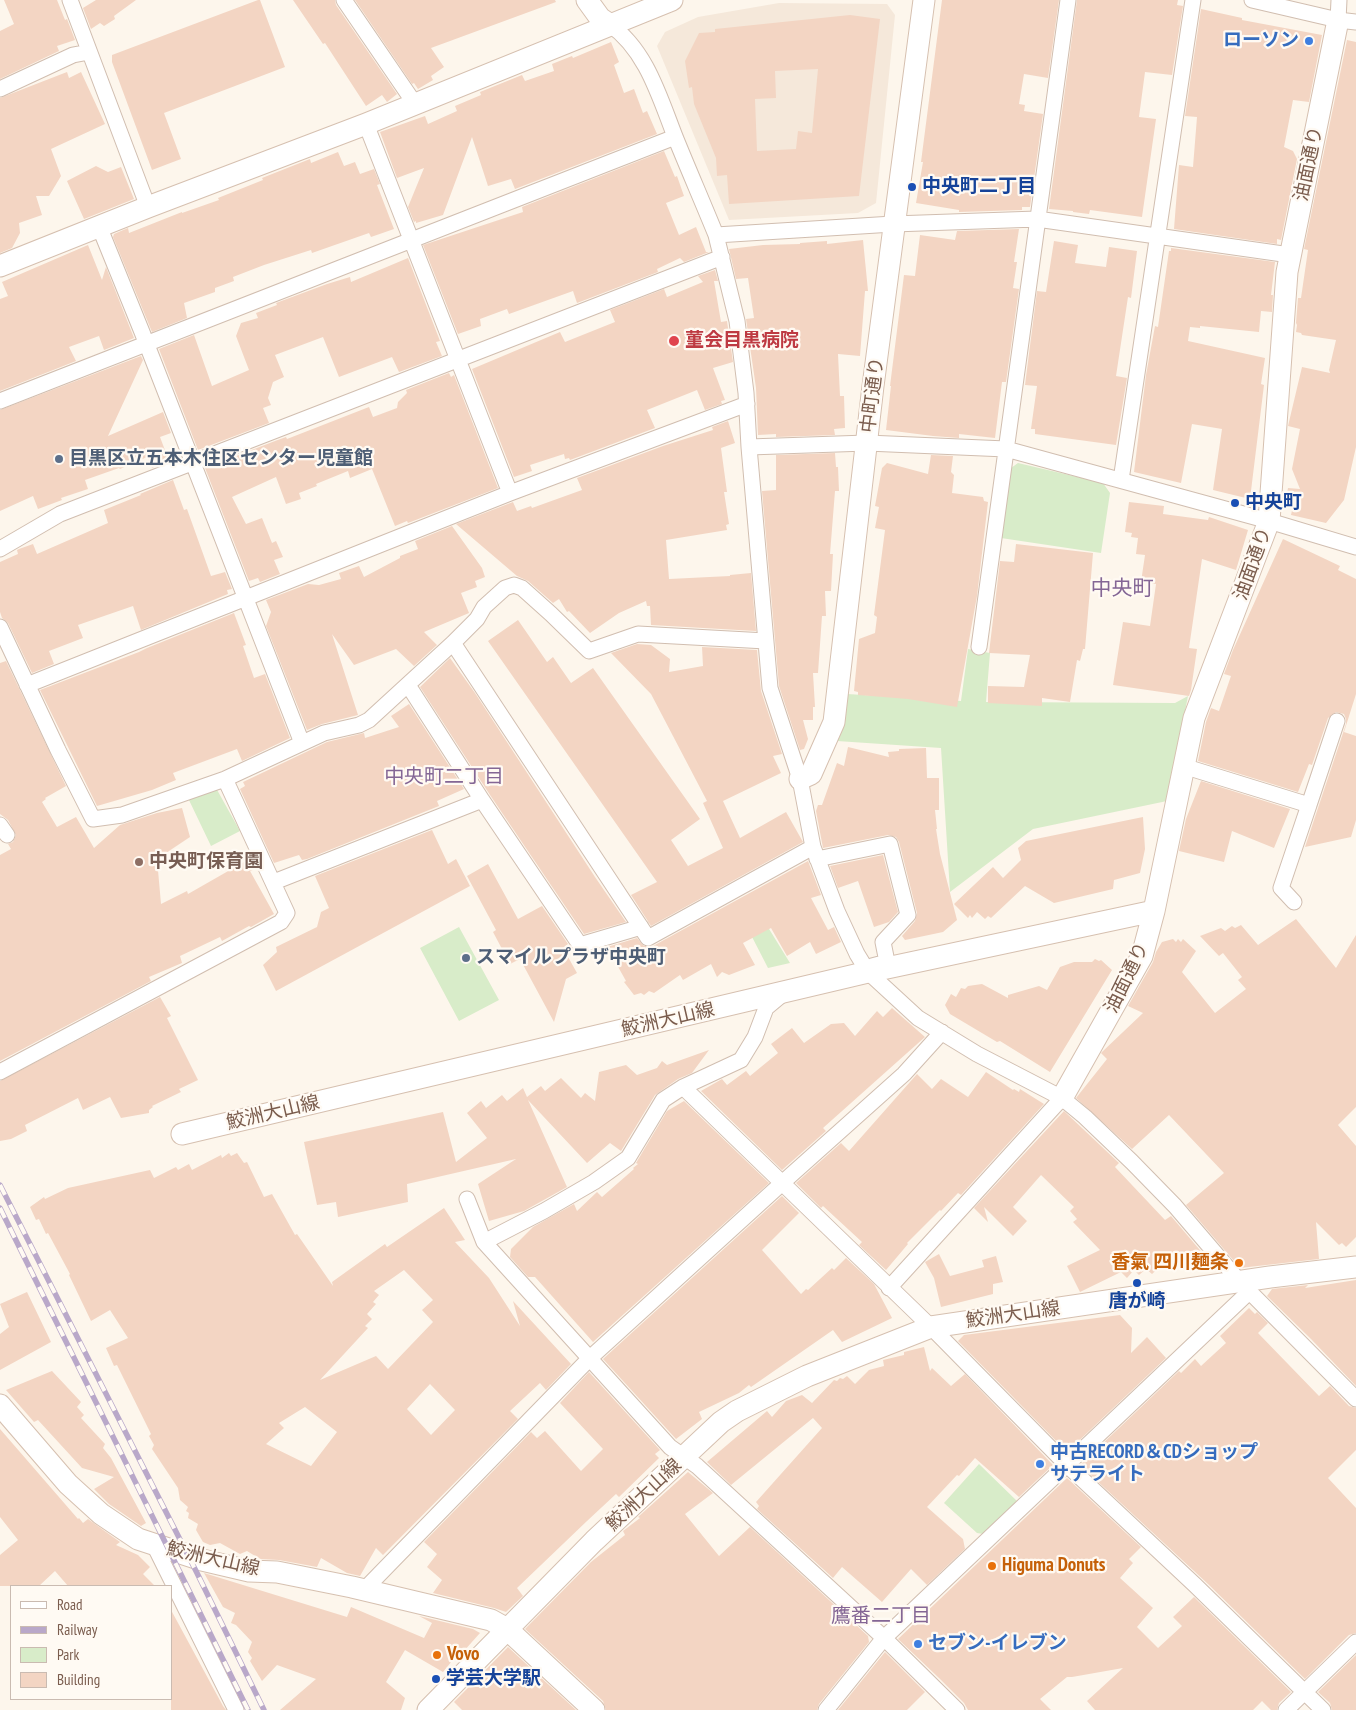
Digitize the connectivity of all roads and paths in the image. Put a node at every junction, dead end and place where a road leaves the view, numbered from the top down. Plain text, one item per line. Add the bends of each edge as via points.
1 (344, 0) edge
2 (587, 0) edge
3 (672, 0) edge
4 (924, 0) edge
5 (1068, 0) edge
6 (1193, 0) edge
7 (1252, 0) edge
8 (73, 1) edge
9 (1344, 14) edge
10 (609, 24) junction
11 (89, 52) junction
12 (0, 89) edge
13 (415, 104) junction
14 (366, 124) junction
15 (675, 137) junction
16 (148, 208) junction
17 (1036, 219) junction
18 (893, 224) junction
19 (100, 226) junction
20 (716, 235) junction
21 (1158, 235) junction
22 (411, 239) junction
23 (1290, 255) junction
24 (722, 256) junction
25 (0, 266) edge
26 (146, 343) junction
27 (457, 360) junction
28 (0, 401) edge
29 (747, 404) junction
30 (867, 443) junction
31 (749, 447) junction
32 (1006, 449) junction
33 (193, 463) junction
34 (1121, 480) junction
35 (510, 493) junction
36 (1268, 521) junction
37 (1356, 548) edge
38 (0, 549) edge
39 (245, 598) junction
40 (0, 627) edge
41 (766, 641) junction
42 (453, 643) junction
43 (979, 646) dead end
44 (408, 685) junction
45 (27, 686) junction
46 (1337, 721) dead end
47 (302, 743) junction
48 (1183, 766) junction
49 (226, 779) junction
50 (800, 779) junction
51 (482, 800) junction
52 (1309, 805) junction
53 (815, 853) junction
54 (274, 882) junction
55 (1294, 902) dead end
56 (1154, 911) junction
57 (641, 927) junction
58 (867, 970) junction
59 (785, 992) junction
60 (942, 1032) junction
61 (0, 1072) edge
62 (683, 1087) junction
63 (1062, 1098) junction
64 (182, 1134) dead end
65 (781, 1184) junction
66 (467, 1199) dead end
67 (484, 1242) junction
68 (1356, 1267) edge
69 (1245, 1286) junction
70 (888, 1288) junction
71 (931, 1327) junction
72 (590, 1358) junction
73 (1356, 1399) edge
74 (0, 1405) edge
75 (685, 1456) junction
76 (1067, 1465) junction
77 (158, 1546) junction
78 (365, 1589) junction
79 (507, 1629) junction
80 (884, 1638) junction
81 (1356, 1642) edge
82 (1304, 1692) junction
83 (236, 1710) edge
84 (428, 1710) edge
85 (594, 1710) edge
86 (826, 1710) edge
87 (957, 1710) edge
88 (1286, 1710) edge
89 (1323, 1710) edge

1 - 13 street
2 - 10 street via 600,18
3 - 10 street
4 - 18 street, 中町通り
5 - 17 street
6 - 21 street
7 - 9 street
8 - 11 street
9 - 23 street, 油面通り
10 - 13 street
10 - 15 street via 631,42 655,86
11 - 12 street via 74,55
11 - 16 street
13 - 14 street
14 - 16 street
14 - 22 street
15 - 20 street
15 - 22 street
16 - 19 street
17 - 18 street
17 - 21 street
17 - 32 street
18 - 20 street
18 - 30 street, 中町通り
19 - 25 street
19 - 26 street
20 - 24 street
21 - 23 street
21 - 34 street
22 - 26 street
22 - 27 street
23 - 36 street, 油面通り
24 - 27 street
24 - 29 street via 737,321
26 - 28 street
26 - 33 street
27 - 33 street
27 - 35 street
29 - 31 street
29 - 35 street
30 - 31 street
30 - 32 street
30 - 50 street, 中町通り via 834,722 811,774
31 - 41 street
32 - 34 street
32 - 43 street
33 - 38 street via 60,514
33 - 39 street
34 - 36 street
35 - 39 street
36 - 37 street
36 - 48 street, 油面通り via 1194,718
39 - 45 street
39 - 47 street
40 - 45 street
41 - 42 street via 638,634 589,651 537,601 514,585 505,588 484,607 477,619
41 - 50 street via 770,688
42 - 44 street
42 - 57 street
44 - 47 street via 369,720
44 - 51 street
45 - 49 street via 93,819 122,815
46 - 52 street
47 - 49 street
48 - 52 street
48 - 56 street, 油面通り
49 - 54 street
50 - 53 street
51 - 54 street
51 - 57 street via 580,945
52 - 55 street via 1281,888
53 - 57 street via 648,938
53 - 58 street via 837,911
53 - 58 street via 890,844 908,915 883,942 887,962
54 - 61 street via 286,913 281,922
56 - 58 street, 鮫洲大山線
56 - 63 street, 油面通り via 1142,956
58 - 59 street, 鮫洲大山線
58 - 60 street via 918,1018
59 - 62 street via 766,1008 755,1037 741,1060
59 - 64 street, 鮫洲大山線
60 - 63 street
60 - 65 street via 904,1074
62 - 65 street
62 - 67 street via 663,1100 628,1158 561,1202
63 - 69 street via 1175,1206
63 - 70 street
65 - 70 street
65 - 72 street
66 - 67 street
67 - 72 street
68 - 69 street, 鮫洲大山線
69 - 71 street, 鮫洲大山線
69 - 73 street
69 - 76 street
70 - 71 street
71 - 75 street, 鮫洲大山線 via 807,1376 736,1411
71 - 76 street
72 - 75 street via 670,1447
72 - 78 street
74 - 77 street, 鮫洲大山線 via 68,1484 101,1514 138,1539
75 - 79 street, 鮫洲大山線
75 - 80 street
76 - 80 street
76 - 82 street
77 - 78 street, 鮫洲大山線 via 250,1571 277,1572
77 - 83 street
78 - 79 street, 鮫洲大山線 via 491,1620
79 - 84 street
79 - 85 street
80 - 86 street
80 - 87 street
81 - 82 street
82 - 88 street
82 - 89 street

